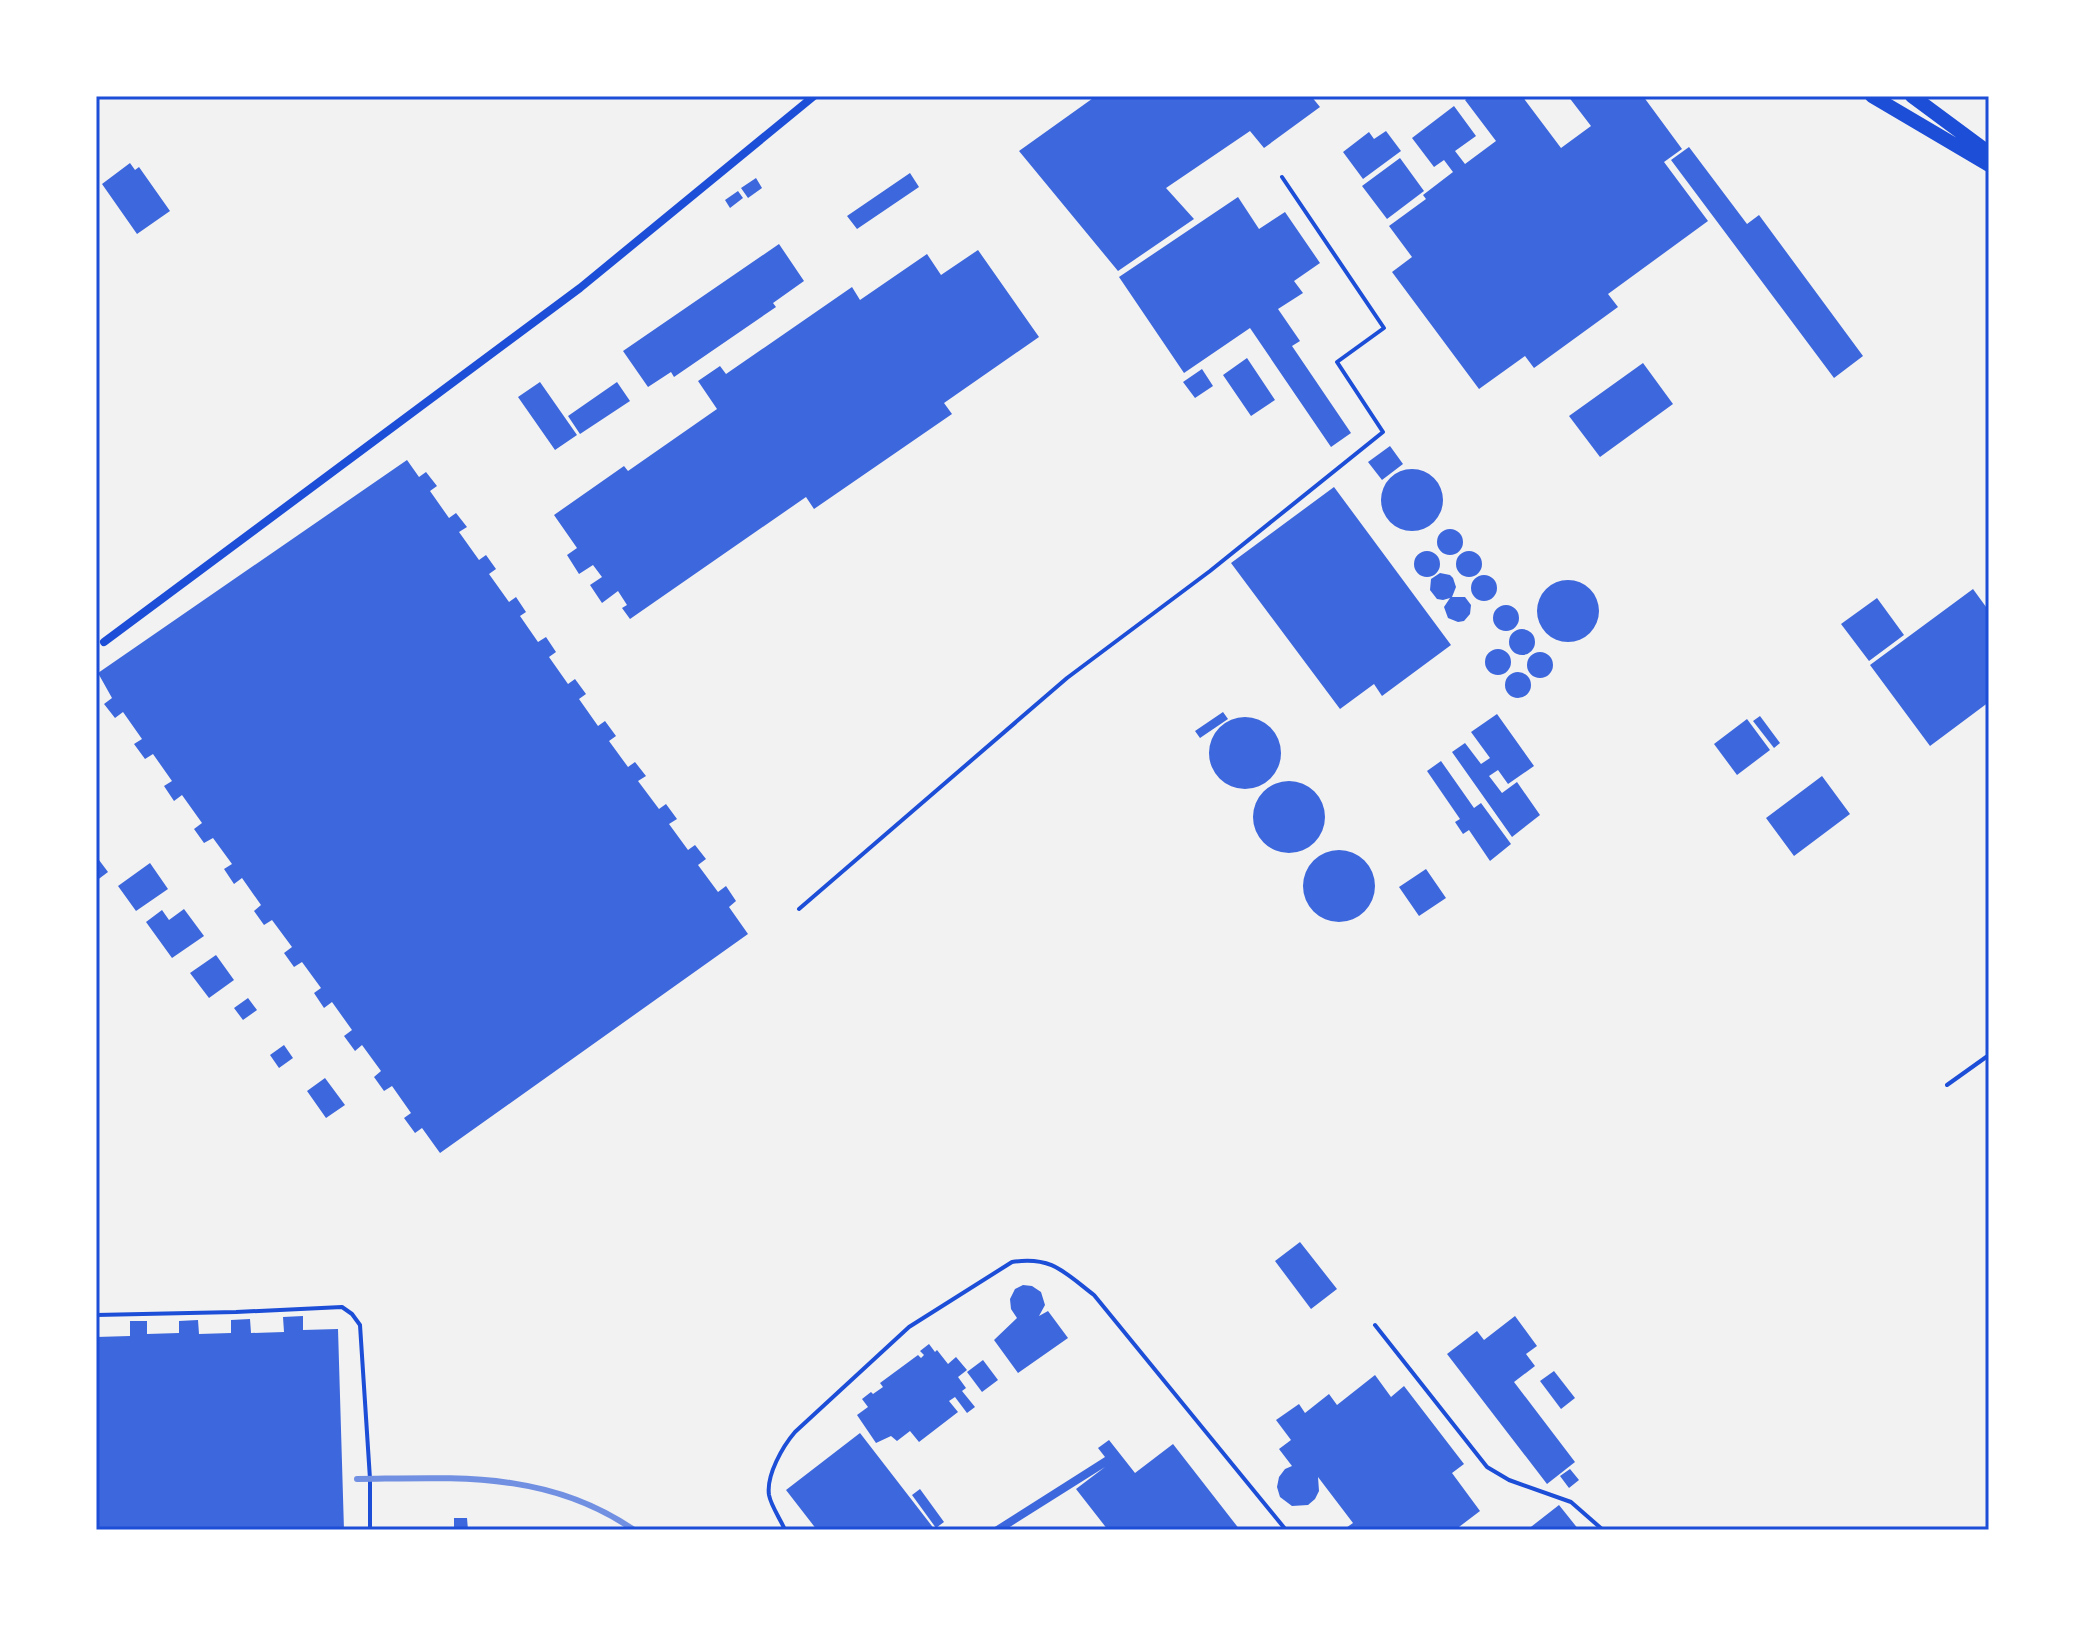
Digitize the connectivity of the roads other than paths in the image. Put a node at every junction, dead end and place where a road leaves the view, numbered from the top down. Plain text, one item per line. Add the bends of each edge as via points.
1 (797, 96) edge
2 (814, 96) edge
3 (1872, 96) edge
4 (1912, 96) edge
5 (803, 104) junction
6 (1989, 153) edge
7 (1989, 165) edge
8 (1282, 177) dead end
9 (104, 642) dead end
10 (799, 909) dead end
11 (1989, 1055) edge
12 (1947, 1085) dead end
13 (96, 1315) edge
14 (1375, 1325) dead end
15 (370, 1530) edge
16 (785, 1530) edge
17 (1286, 1530) edge
18 (1603, 1530) edge

1 - 5 street
2 - 5 street
3 - 7 highway
4 - 6 highway
5 - 9 street via 580,288
8 - 10 lane via 1384,328 1337,362 1383,432 1067,678
11 - 12 lane
13 - 15 lane via 342,1307 352,1314 360,1325
14 - 18 lane via 1487,1467 1571,1502
16 - 17 lane via 769,1495 778,1457 795,1432 909,1327 1012,1262 1030,1259 1055,1265 1094,1295

